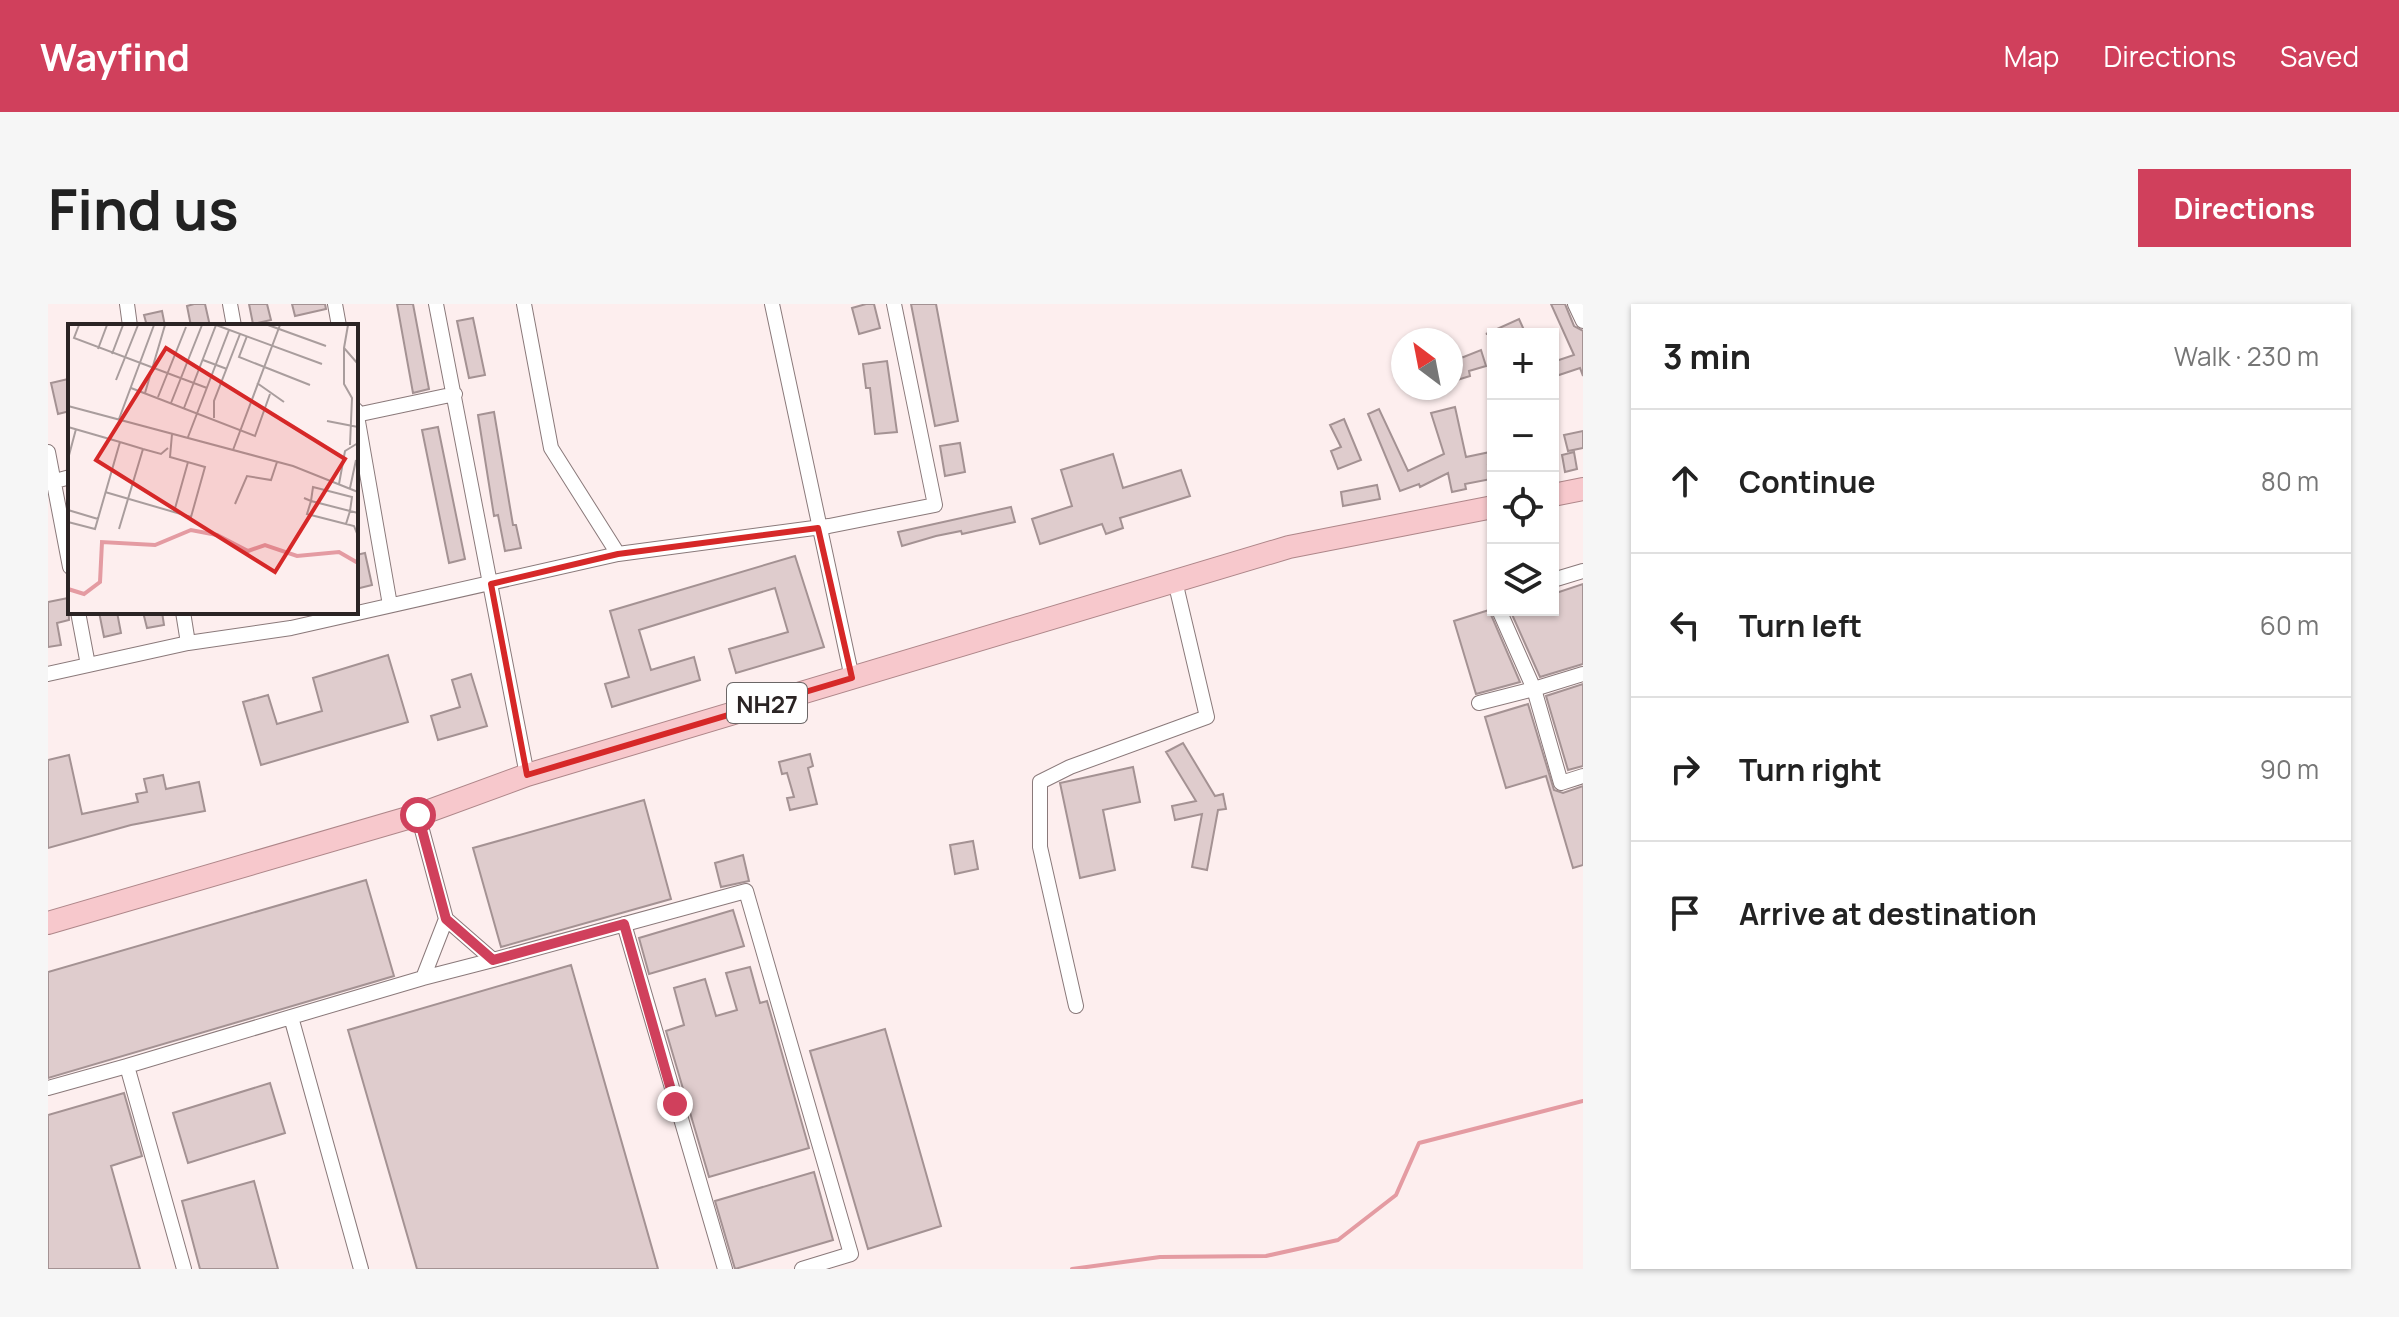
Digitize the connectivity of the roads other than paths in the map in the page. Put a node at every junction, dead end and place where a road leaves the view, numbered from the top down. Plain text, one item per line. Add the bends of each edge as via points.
1 (127, 304) edge
2 (230, 304) edge
3 (335, 304) edge
4 (436, 304) edge
5 (524, 304) edge
6 (772, 304) edge
7 (894, 304) edge
8 (1575, 304) edge
9 (1583, 321) edge
10 (130, 324) edge
11 (234, 324) edge
12 (339, 324) edge
13 (455, 394) junction
14 (358, 413) edge
15 (358, 424) edge
16 (48, 452) edge
17 (51, 482) edge
18 (1583, 489) edge
19 (1559, 494) edge
20 (1487, 508) edge
21 (818, 528) junction
22 (618, 554) junction
23 (68, 558) edge
24 (1583, 571) edge
25 (1559, 578) edge
26 (1175, 581) junction
27 (491, 584) junction
28 (390, 605) junction
29 (358, 612) edge
30 (78, 614) edge
31 (183, 614) edge
32 (288, 614) edge
33 (351, 614) edge
34 (1502, 616) edge
35 (291, 628) junction
36 (188, 643) junction
37 (88, 665) junction
38 (48, 674) edge
39 (1583, 674) edge
40 (852, 678) junction
41 (1534, 689) junction
42 (1479, 703) dead end
43 (527, 775) junction
44 (1583, 776) edge
45 (418, 815) junction
46 (446, 919) junction
47 (48, 923) edge
48 (624, 924) junction
49 (493, 960) junction
50 (423, 978) junction
51 (1076, 1006) dead end
52 (291, 1017) junction
53 (127, 1066) junction
54 (48, 1088) edge
55 (184, 1269) edge
56 (361, 1269) edge
57 (725, 1269) edge
58 (802, 1269) edge

1 - 10 street
2 - 11 street
3 - 12 street
4 - 13 street
5 - 22 street via 551,448
6 - 21 street
7 - 21 street via 935,505
8 - 9 street
13 - 14 street
13 - 27 street
15 - 28 street
16 - 17 street
17 - 23 street
18 - 19 highway
20 - 26 highway, NH27 via 1289,547
21 - 22 street
21 - 40 street
22 - 27 street
24 - 25 street
26 - 40 highway, NH27
26 - 51 street via 1207,717 1040,782 1040,847
27 - 28 street
27 - 43 street
28 - 29 street
30 - 37 street
31 - 36 street
32 - 35 street
33 - 35 street
34 - 41 street
35 - 36 street
36 - 37 street
37 - 38 street
39 - 41 street
40 - 43 highway, NH27
41 - 42 street
41 - 44 street via 1561,783
43 - 45 highway, NH27
45 - 46 street
45 - 47 highway, NH27
46 - 49 street
46 - 50 street
48 - 49 street
48 - 57 street
48 - 58 street via 746,891 851,1254
49 - 50 street
50 - 52 street
52 - 53 street
52 - 56 street
53 - 54 street
53 - 55 street

